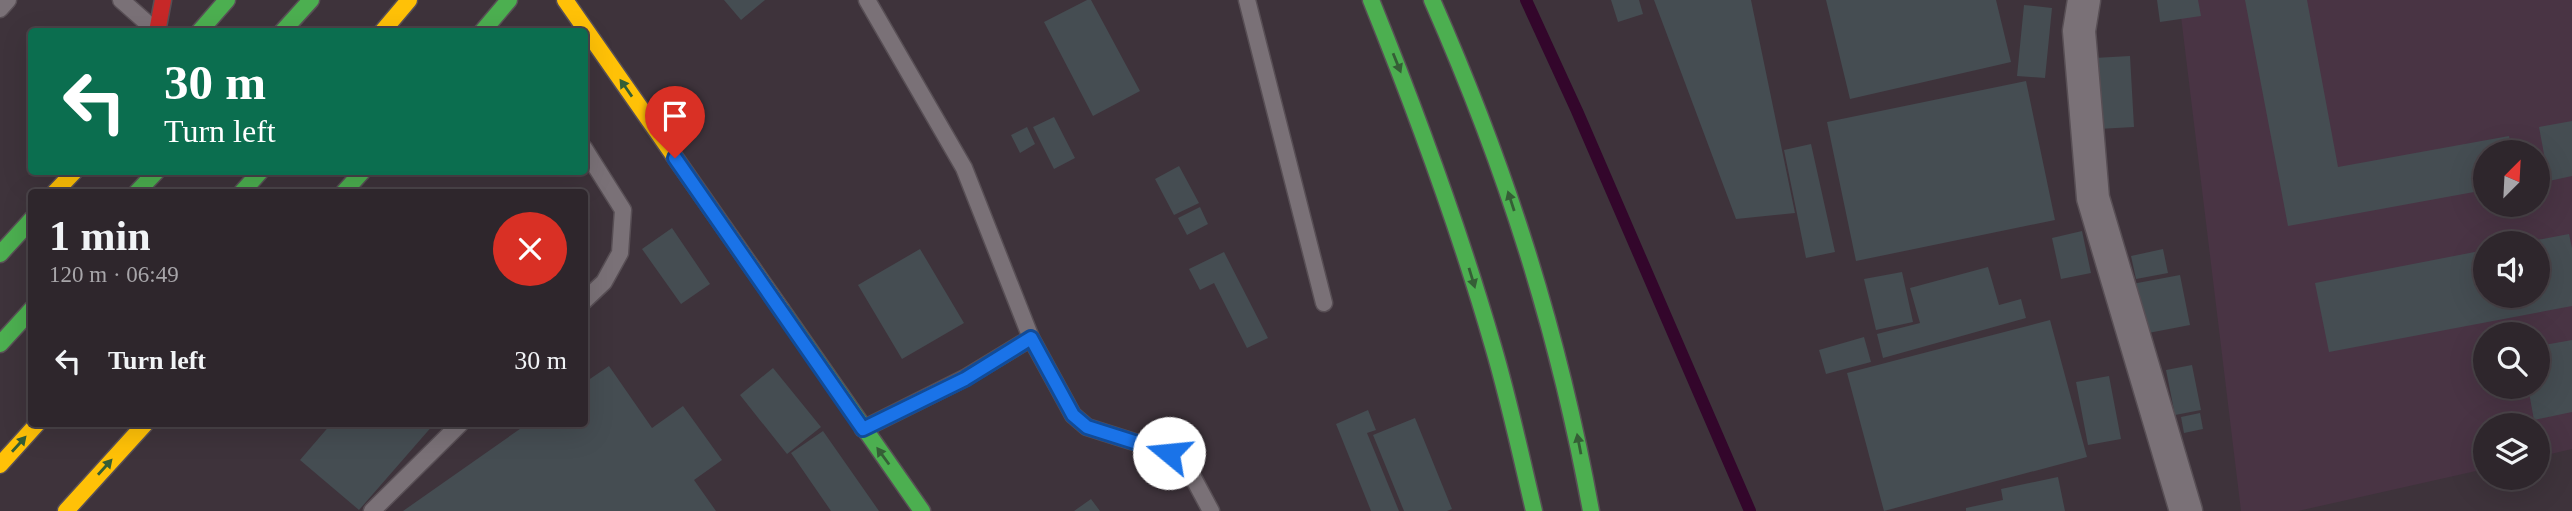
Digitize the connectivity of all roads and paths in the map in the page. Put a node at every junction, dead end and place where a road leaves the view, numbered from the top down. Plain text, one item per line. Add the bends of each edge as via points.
1 (8, 0) edge
2 (121, 0) edge
3 (163, 0) edge
4 (227, 0) edge
5 (311, 0) edge
6 (409, 0) edge
7 (509, 0) edge
8 (565, 0) edge
9 (867, 0) edge
10 (1247, 0) edge
11 (1371, 0) edge
12 (1432, 0) edge
13 (2084, 0) edge
14 (0, 9) edge
15 (497, 25) edge
16 (152, 28) edge
17 (158, 28) edge
18 (202, 28) edge
19 (286, 28) edge
20 (385, 28) edge
21 (584, 28) edge
22 (588, 33) edge
23 (588, 155) edge
24 (71, 175) edge
25 (153, 175) edge
26 (257, 175) edge
27 (359, 175) edge
28 (58, 189) edge
29 (140, 189) edge
30 (245, 189) edge
31 (347, 189) edge
32 (28, 223) edge
33 (0, 254) edge
34 (588, 297) edge
35 (1324, 303) dead end
36 (28, 313) edge
37 (1031, 338) junction
38 (0, 344) edge
39 (34, 427) edge
40 (142, 427) edge
41 (457, 427) edge
42 (863, 429) junction
43 (0, 465) edge
44 (66, 511) edge
45 (372, 511) edge
46 (922, 511) edge
47 (1212, 511) edge
48 (1534, 511) edge
49 (1591, 511) edge
50 (2186, 511) edge

1 - 14 lane
2 - 16 lane
3 - 17 main road
4 - 18 main road
5 - 19 main road
6 - 20 main road
7 - 15 main road
21 -> 8 main road
9 - 37 lane via 964,168
10 - 35 lane
11 -> 48 main road via 1418,116 1461,242 1494,348
49 -> 12 main road via 1547,310 1500,168
13 - 50 street via 2079,31 2093,198
42 -> 22 main road
23 - 34 lane via 622,210 620,253 604,282
24 - 28 main road
25 - 29 main road
26 - 30 main road
27 - 31 main road
32 - 33 main road
36 - 38 main road
37 - 42 lane via 965,379
37 - 47 lane via 1073,415 1087,427 1169,453 1188,468
43 -> 39 main road
44 -> 40 main road
41 - 45 lane
46 -> 42 main road

